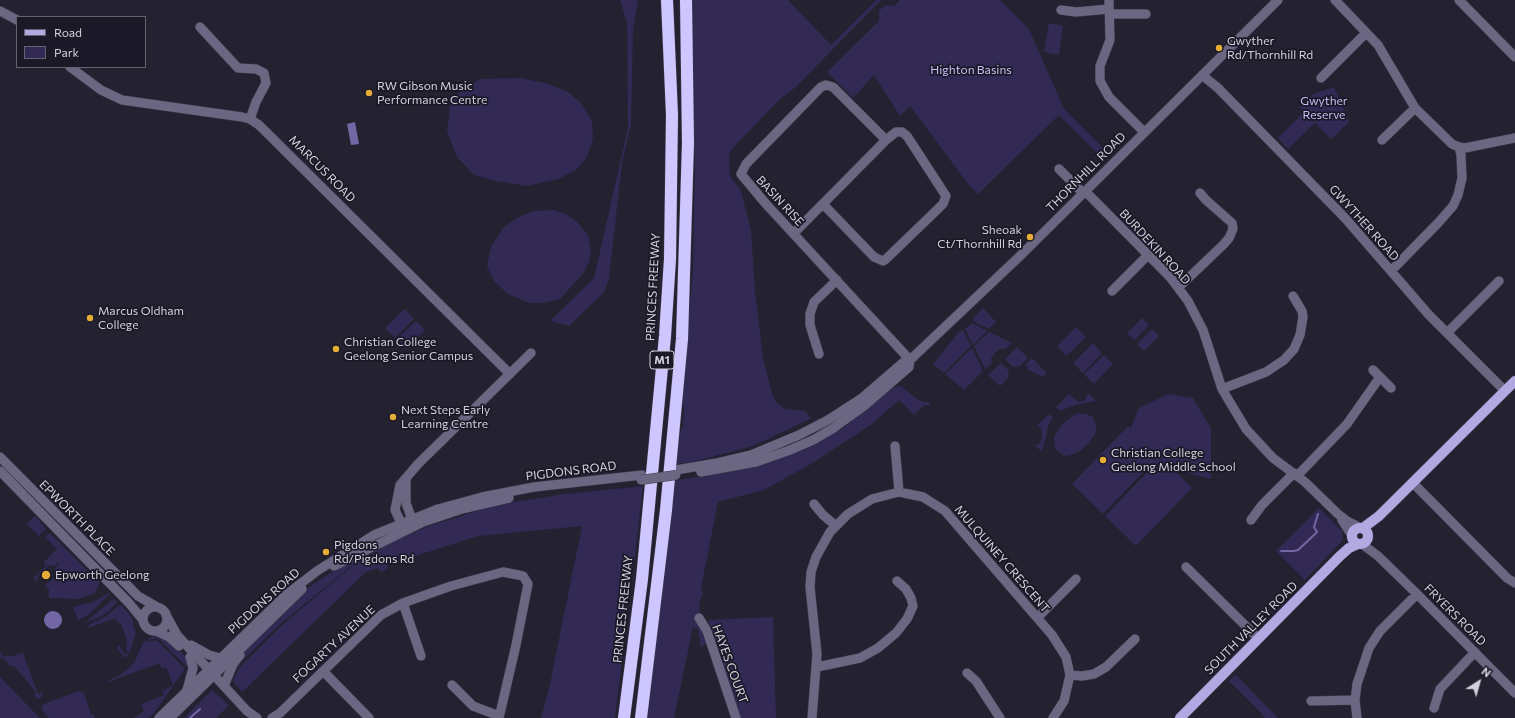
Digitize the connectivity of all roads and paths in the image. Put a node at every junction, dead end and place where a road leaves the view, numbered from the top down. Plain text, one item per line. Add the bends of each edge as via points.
1 (667, 0) edge
2 (686, 0) edge
3 (1278, 0) edge
4 (1335, 0) edge
5 (1459, 0) edge
6 (1109, 8) edge
7 (1061, 10) dead end
8 (0, 11) edge
9 (1146, 14) dead end
10 (16, 19) edge
11 (200, 27) dead end
12 (1366, 33) junction
13 (1515, 57) edge
14 (71, 68) edge
15 (1202, 75) junction
16 (1321, 78) dead end
17 (1415, 108) junction
18 (250, 119) junction
19 (1144, 132) junction
20 (1515, 138) edge
21 (886, 140) junction
22 (1382, 140) dead end
23 (1459, 147) junction
24 (1059, 169) dead end
25 (1084, 192) junction
26 (1200, 193) dead end
27 (823, 204) junction
28 (794, 233) junction
29 (1148, 255) junction
30 (1391, 271) junction
31 (837, 280) junction
32 (1499, 281) dead end
33 (1179, 287) junction
34 (1112, 291) dead end
35 (1293, 296) dead end
36 (1447, 334) junction
37 (531, 353) dead end
38 (819, 354) dead end
39 (910, 360) junction
40 (1373, 370) dead end
41 (510, 374) junction
42 (1380, 377) junction
43 (1515, 381) edge
44 (1391, 388) dead end
45 (1222, 389) junction
46 (1505, 391) junction
47 (895, 446) dead end
48 (0, 457) edge
49 (0, 471) edge
50 (1296, 474) junction
51 (642, 477) joint
52 (406, 479) junction
53 (1413, 483) junction
54 (899, 492) junction
55 (814, 504) dead end
56 (1251, 520) dead end
57 (413, 523) junction
58 (835, 525) junction
59 (403, 527) junction
60 (1360, 536) junction
61 (1186, 566) dead end
62 (1076, 579) dead end
63 (897, 580) dead end
64 (1515, 583) edge
65 (1417, 594) junction
66 (290, 600) junction
67 (403, 603) junction
68 (157, 607) junction
69 (166, 615) junction
70 (1038, 617) junction
71 (699, 618) dead end
72 (143, 620) junction
73 (156, 631) junction
74 (178, 637) junction
75 (1258, 638) junction
76 (1135, 639) dead end
77 (1475, 652) junction
78 (421, 656) dead end
79 (190, 657) junction
80 (220, 658) junction
81 (817, 667) junction
82 (323, 671) junction
83 (209, 672) junction
84 (967, 673) dead end
85 (1070, 675) junction
86 (452, 685) dead end
87 (224, 686) junction
88 (186, 692) junction
89 (1515, 693) edge
90 (1355, 700) junction
91 (1311, 701) dead end
92 (1434, 708) dead end
93 (249, 714) edge
94 (276, 716) edge
95 (499, 717) edge
96 (159, 718) edge
97 (170, 718) edge
98 (257, 718) edge
99 (369, 718) edge
100 (624, 718) edge
101 (641, 718) edge
102 (736, 718) edge
103 (812, 718) edge
104 (1000, 718) edge
105 (1053, 718) edge
106 (1180, 718) edge
107 (1357, 718) edge

1 - 100 highway, PRINCES FREEWAY / M1 via 672,115 670,259 642,579
2 - 101 highway, M1 via 688,143 682,339 666,510
3 - 15 street, THORNHILL ROAD
4 - 12 street
5 - 13 street
6 - 7 street via 1076,12
6 - 9 street
6 - 19 street via 1110,40 1100,66 1100,81 1109,97
8 - 10 street
11 - 18 street via 238,68 256,69 264,73 266,83
12 - 16 street
12 - 17 street via 1378,45
14 - 18 street via 101,90 122,100
15 - 19 street, THORNHILL ROAD
15 - 30 street, GWYTHER ROAD via 1218,88 1345,218
17 - 22 street
17 - 23 street via 1452,144
18 - 41 street, MARCUS ROAD via 277,141
19 - 25 street, THORNHILL ROAD
20 - 23 street
21 - 27 street
21 - 27 street via 896,132 902,132 907,136 946,196 943,204 883,261 874,257
21 - 28 street, BASIN RISE via 833,87 821,87 742,171 743,178
23 - 30 street via 1462,178 1452,206
24 - 25 street, BURDEKIN ROAD
25 - 29 street, BURDEKIN ROAD
25 - 39 street, THORNHILL ROAD
26 - 33 street via 1232,223 1233,229 1224,244
27 - 28 street
28 - 31 street, BASIN RISE
29 - 33 street, BURDEKIN ROAD
29 - 34 street
30 - 36 street, GWYTHER ROAD
31 - 38 street via 811,308 810,325
31 - 39 street, BASIN RISE
32 - 36 street
33 - 45 street, BURDEKIN ROAD via 1197,315
35 - 45 street via 1303,317 1294,350 1266,372
36 - 46 street, GWYTHER ROAD
37 - 41 street
39 - 51 street, THORNHILL ROAD via 905,361 862,398 824,423 795,437 742,457 676,473
40 - 42 street
41 - 52 street via 418,464
42 - 44 street
42 - 50 street via 1347,424
43 - 46 main road, SOUTH VALLEY ROAD
45 - 50 street, BURDEKIN ROAD via 1238,418 1254,439 1273,458
46 - 53 main road, SOUTH VALLEY ROAD
47 - 54 street
48 - 68 street, EPWORTH PLACE via 138,596
49 - 72 street, EPWORTH PLACE
50 - 56 street via 1262,505
50 - 60 street, BURDEKIN ROAD
51 - 57 street, PIGDONS ROAD via 492,495 450,505
52 - 57 street via 406,503
52 - 59 street via 399,486 395,507
53 - 60 main road, SOUTH VALLEY ROAD
53 - 64 street via 1507,578
54 - 58 street, MULQUINEY CRESCENT via 872,498 859,505
54 - 70 street, MULQUINEY CRESCENT via 923,496 945,511
55 - 58 street
57 - 59 street, PIGDONS ROAD
58 - 81 street, MULQUINEY CRESCENT via 822,543 811,572
59 - 66 street, PIGDONS ROAD via 330,568
59 - 80 street, PIGDONS ROAD via 368,539 317,570 279,601
60 - 65 street, FRYERS ROAD
60 - 75 main road, SOUTH VALLEY ROAD
61 - 75 street
62 - 70 street
63 - 81 street via 906,589 913,606 896,633 878,648 860,658
65 - 77 street, FRYERS ROAD
65 - 90 street via 1380,631 1369,648 1362,666
66 - 83 street, PIGDONS ROAD
66 - 87 street via 282,612 238,657
67 - 78 street
67 - 82 street, FOGARTY AVENUE via 381,615
67 - 95 street, FOGARTY AVENUE via 499,572 523,576 526,579 526,599
68 - 69 street
68 - 72 street via 147,610
69 - 73 street via 164,626
69 - 74 street
70 - 85 street, MULQUINEY CRESCENT via 1061,647
71 - 102 street, HAYES COURT via 707,631
72 - 73 street via 147,628
73 - 79 street via 171,638
74 - 80 street via 204,653
74 - 83 street
75 - 106 main road, SOUTH VALLEY ROAD
76 - 85 street via 1106,667 1094,674
77 - 89 street, FRYERS ROAD
77 - 92 street via 1440,689
79 - 83 street
79 - 88 street via 193,668
80 - 83 street, PIGDONS ROAD
81 - 103 street, MULQUINEY CRESCENT
82 - 94 street, FOGARTY AVENUE
82 - 99 street
83 - 87 street
83 - 88 street, PIGDONS ROAD
83 - 97 street, PIGDONS ROAD
84 - 104 street via 976,681
85 - 105 street, MULQUINEY CRESCENT via 1064,701
86 - 95 street via 473,706
87 - 93 street
88 - 96 street, PIGDONS ROAD
90 - 91 street
90 - 107 street
93 - 98 street

